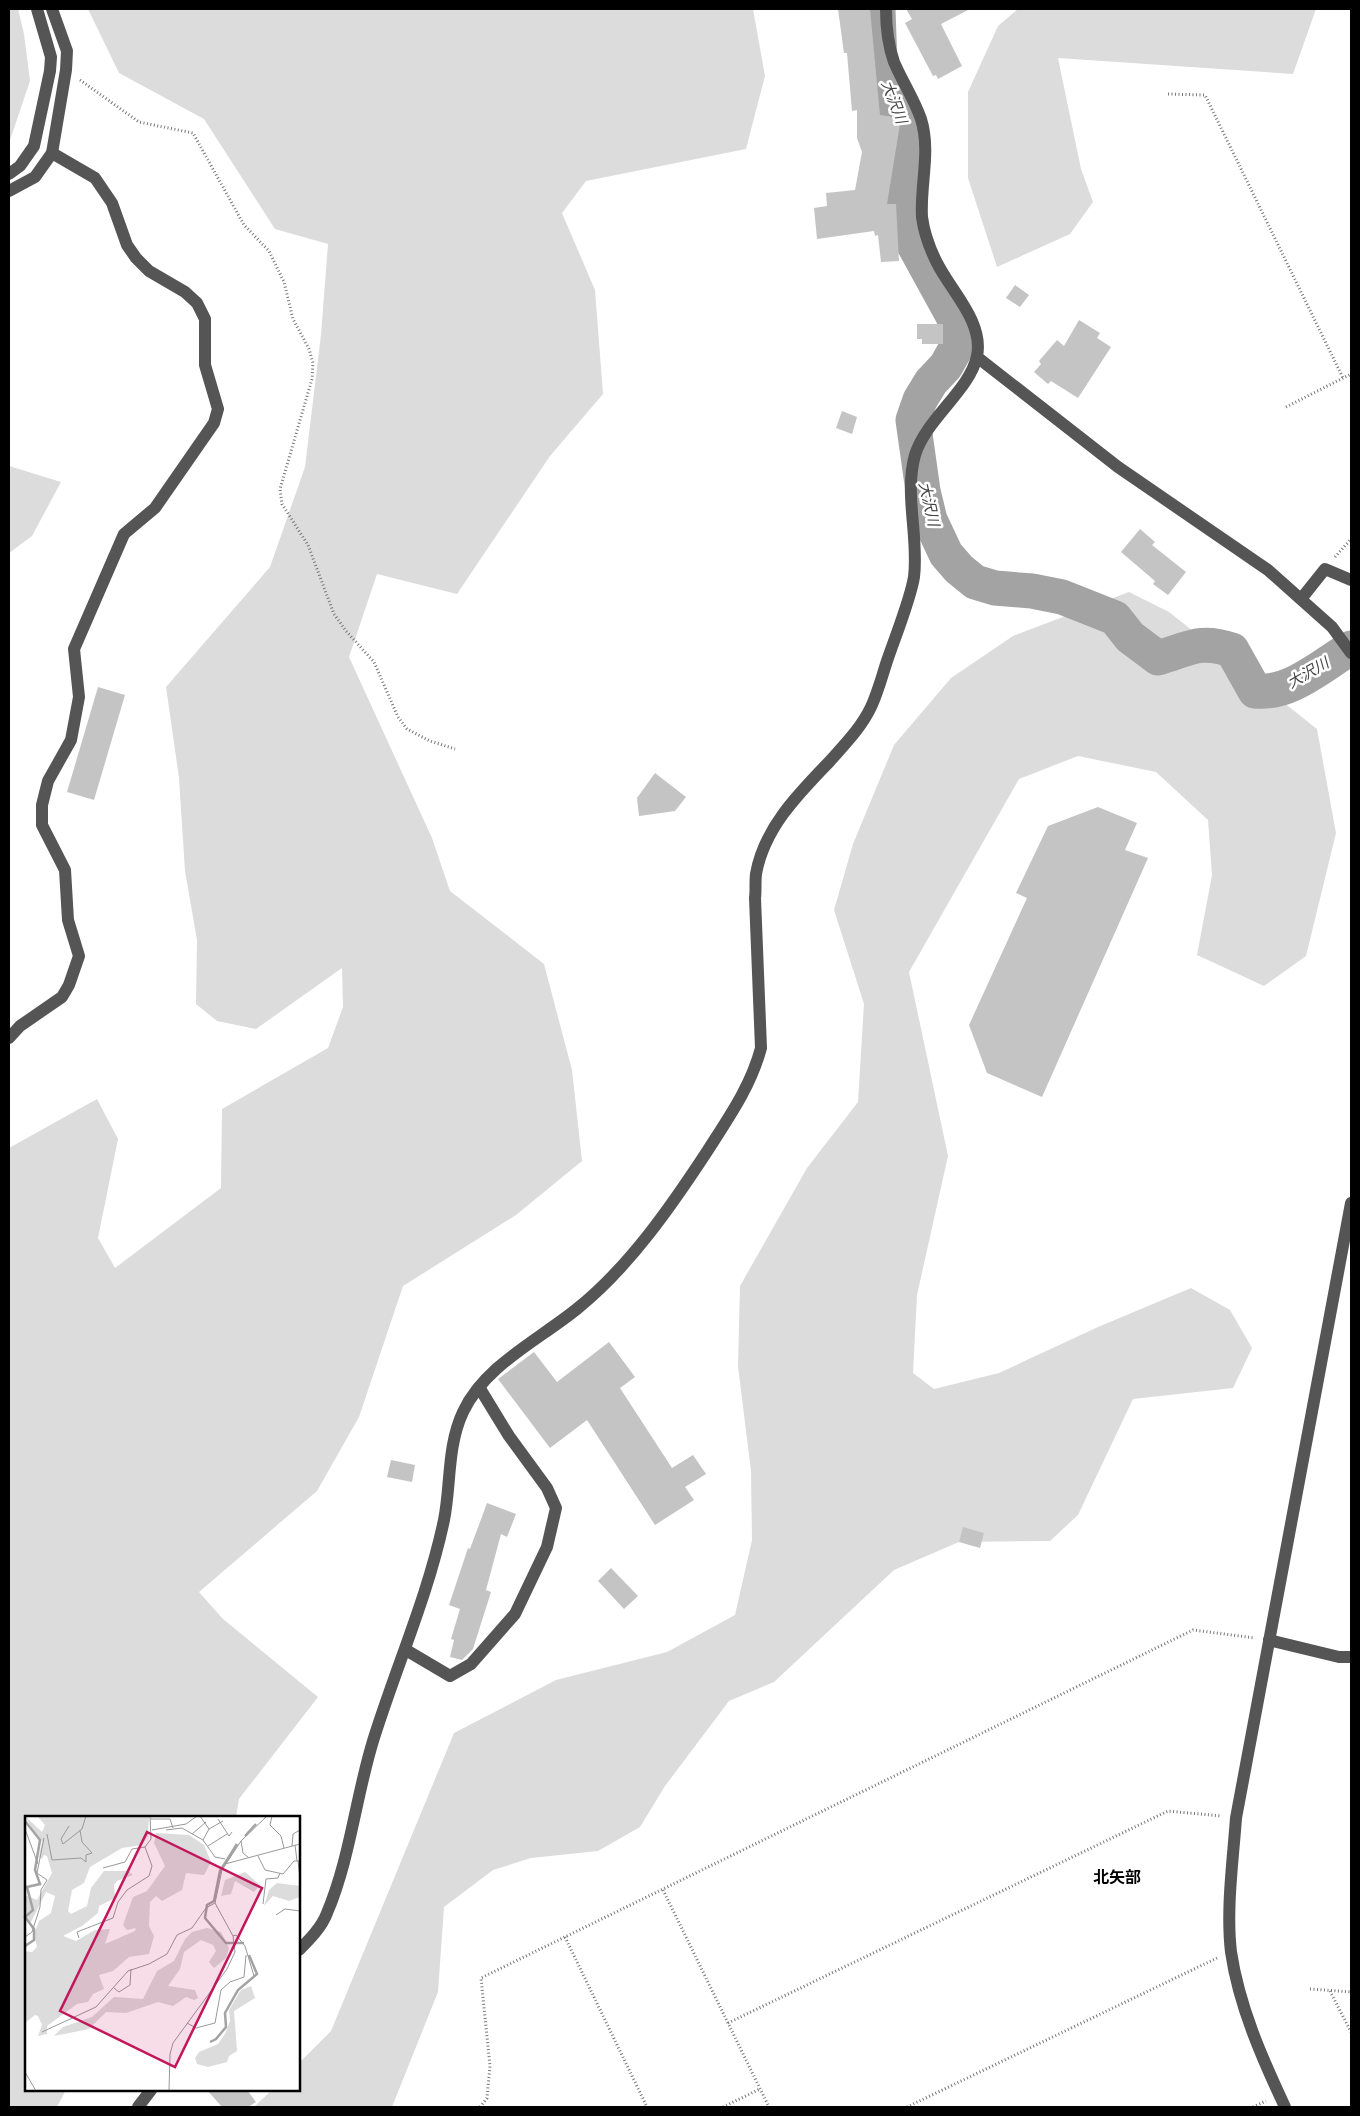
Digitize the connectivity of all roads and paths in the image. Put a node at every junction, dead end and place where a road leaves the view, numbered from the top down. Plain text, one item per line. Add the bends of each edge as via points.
1 (36, 9) edge
2 (52, 9) edge
3 (886, 9) edge
4 (66, 70) junction
5 (1168, 94) dead end
6 (52, 153) junction
7 (9, 174) edge
8 (9, 191) edge
9 (977, 357) junction
10 (1351, 374) edge
11 (1343, 378) junction
12 (1286, 407) dead end
13 (1351, 539) edge
14 (1325, 569) junction
15 (1351, 580) edge
16 (1301, 599) junction
17 (1351, 653) edge
18 (455, 749) dead end
19 (9, 1038) edge
20 (1351, 1203) edge
21 (479, 1386) junction
22 (1269, 1640) junction
23 (406, 1650) junction
24 (1351, 1657) edge
25 (1236, 1818) junction
26 (663, 1890) junction
27 (565, 1937) junction
28 (300, 1949) edge
29 (1231, 1951) junction
30 (1310, 1989) dead end
31 (1330, 1991) junction
32 (1351, 1992) edge
33 (728, 2023) junction
34 (1351, 2032) edge
35 (760, 2089) junction
36 (150, 2091) edge
37 (138, 2107) edge
38 (480, 2107) edge
39 (647, 2107) edge
40 (723, 2107) edge
41 (769, 2107) edge
42 (906, 2107) edge
43 (1285, 2107) edge

1 - 7 street via 51,57 50,71 34,146 20,166
2 - 4 street via 67,51
3 - 9 street via 894,62 921,120 925,148 922,217 927,238 938,265 974,327
4 - 6 street
4 - 18 path via 138,122 193,133 244,225 269,251 284,282 293,318 313,363 312,380 280,489 282,504 308,545 334,614 374,662 398,718 407,730
5 - 11 path via 1205,95
6 - 8 street via 35,177
6 - 19 street via 95,178 112,203 127,245 136,258 149,271 185,292 197,304 205,319 205,365 218,409 214,423 155,508 124,534 74,649 79,697 71,740 48,781 42,805 42,825 65,870 68,920 79,956 62,997 20,1026
9 - 16 street via 1118,467 1268,570
9 - 21 street via 965,381 926,433 916,454 912,486 914,577 872,704 862,725 790,805 773,829 763,851 756,874 755,898 761,1048 746,1089 681,1191 631,1256 580,1306
10 - 11 path
11 - 12 path
13 - 14 path
14 - 15 street
14 - 16 street
16 - 17 street via 1332,627
20 - 22 street
21 - 23 street via 462,1414 454,1438 444,1519 433,1566
21 - 23 street via 509,1436 547,1488 556,1508 547,1547 515,1614 471,1664 450,1676
22 - 24 street
22 - 25 street
22 - 26 path via 1193,1630
23 - 28 street via 373,1742 327,1915
25 - 29 street via 1230,1892
25 - 33 path via 1168,1811
26 - 27 path
26 - 33 path
27 - 38 path via 481,1978 490,2066 487,2098
27 - 39 path
29 - 42 path
29 - 43 street via 1246,2016
30 - 31 path
31 - 32 path
31 - 34 path
33 - 35 path
35 - 40 path
35 - 41 path
36 - 37 street

